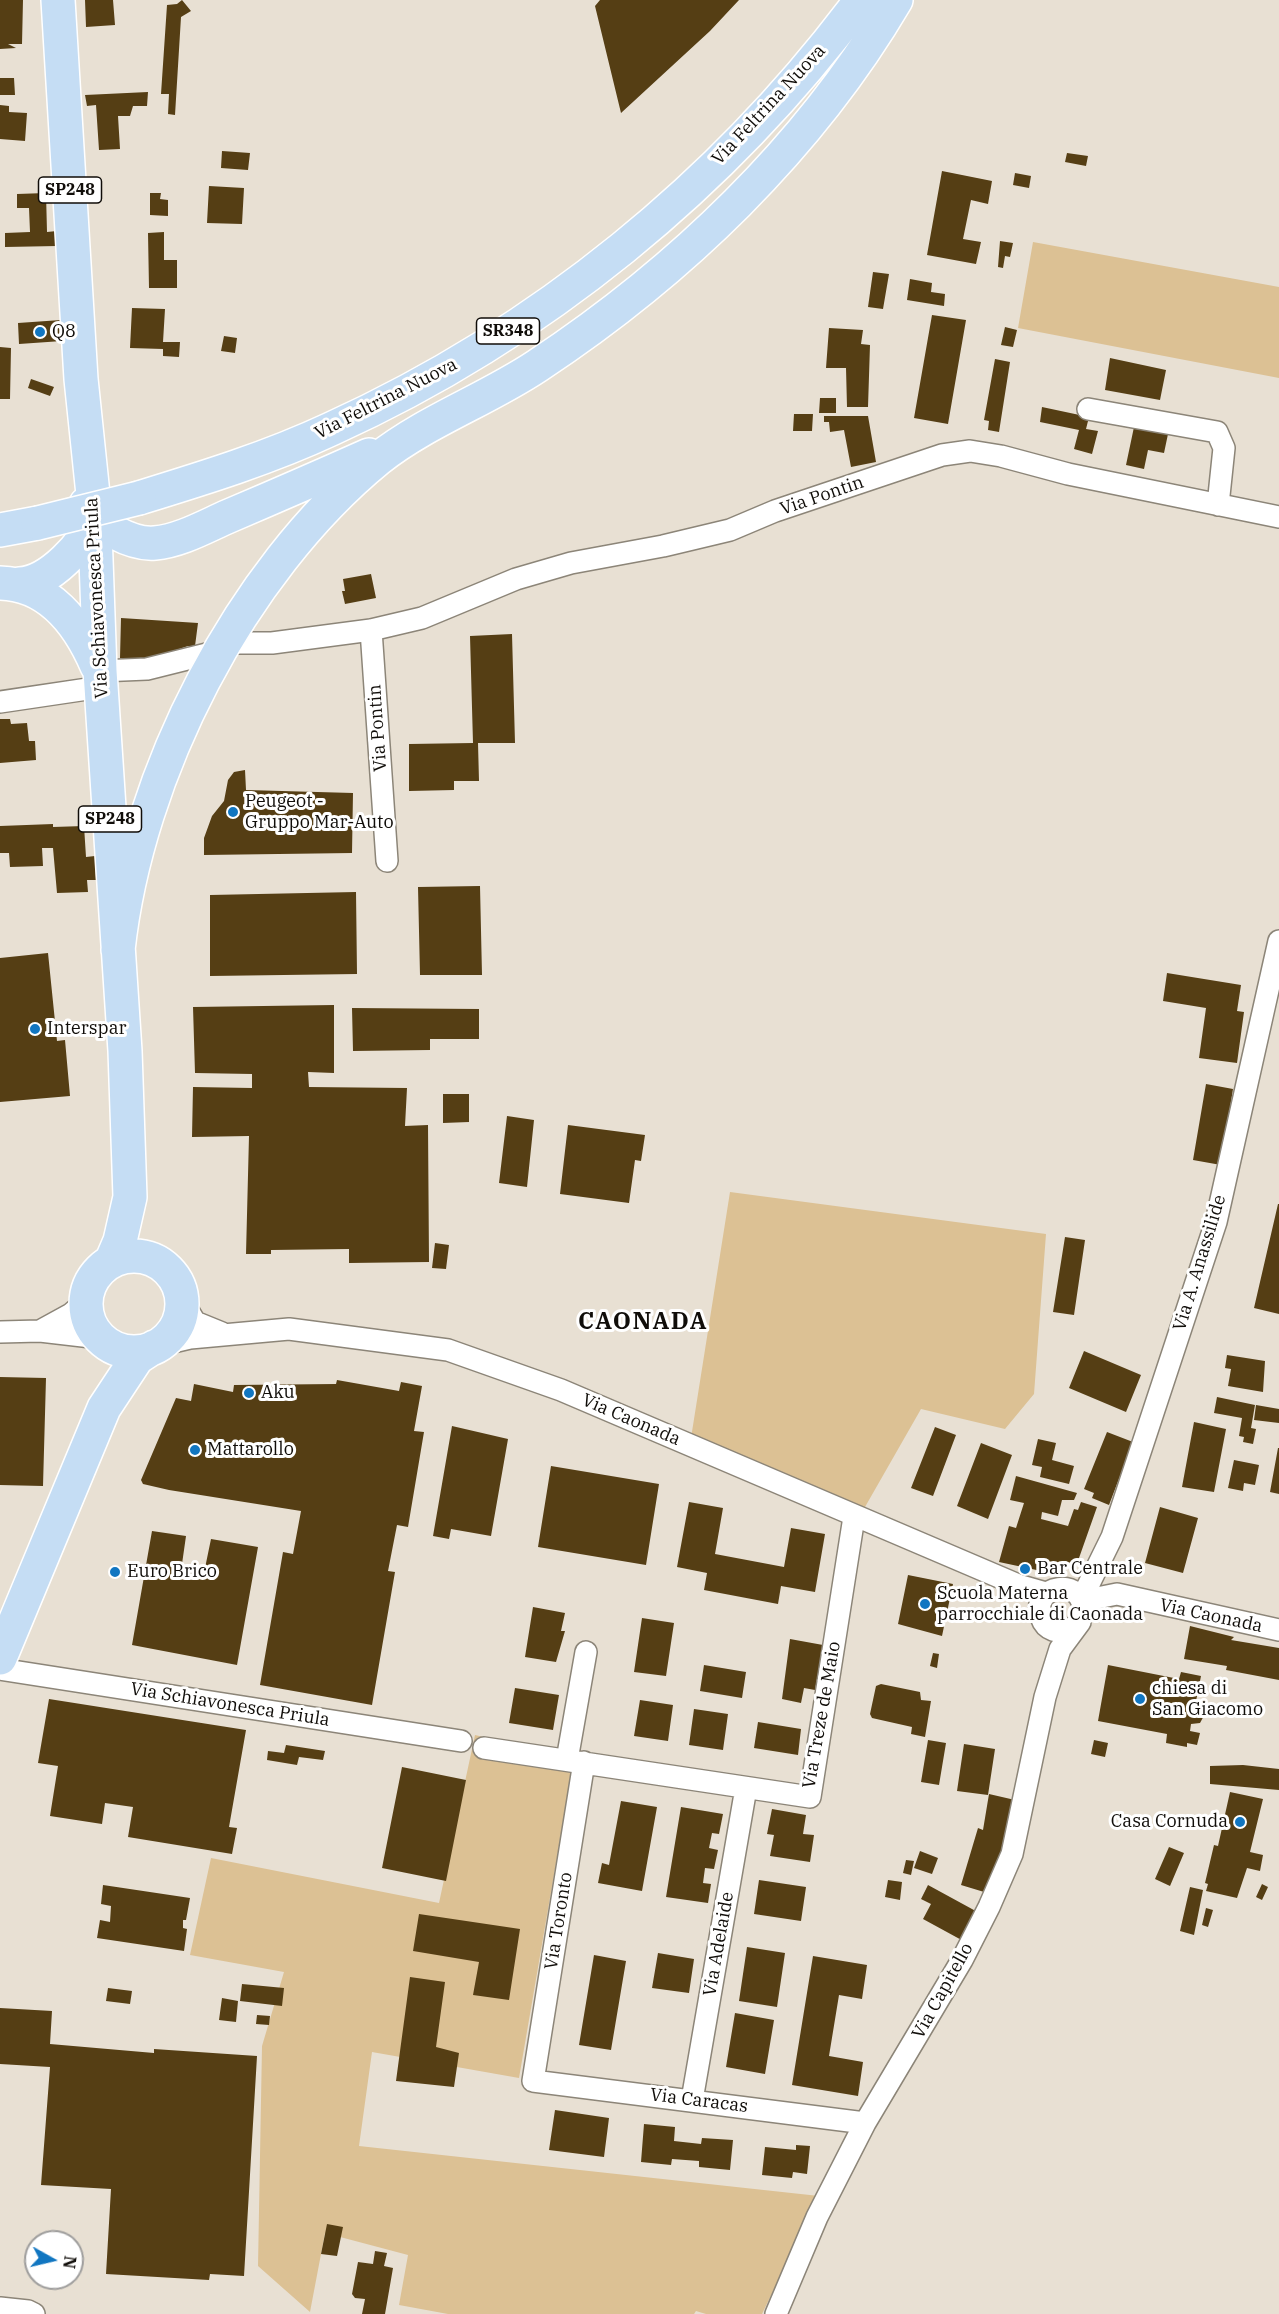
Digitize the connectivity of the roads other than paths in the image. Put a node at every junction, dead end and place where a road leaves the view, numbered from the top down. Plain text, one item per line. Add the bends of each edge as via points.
1 (58, 0) edge
2 (861, 0) edge
3 (896, 0) edge
4 (1088, 409) dead end
5 (401, 442) junction
6 (1218, 505) junction
7 (1279, 517) edge
8 (0, 530) edge
9 (87, 530) junction
10 (9, 584) edge
11 (371, 630) junction
12 (223, 650) junction
13 (100, 679) junction
14 (0, 702) edge
15 (387, 861) dead end
16 (1279, 941) edge
17 (118, 950) junction
18 (1275, 981) edge
19 (130, 1197) junction
20 (111, 1262) junction
21 (157, 1262) junction
22 (182, 1300) junction
23 (86, 1301) junction
24 (40, 1331) junction
25 (0, 1332) edge
26 (225, 1334) junction
27 (104, 1341) junction
28 (155, 1347) junction
29 (104, 1408) junction
30 (854, 1517) junction
31 (1093, 1577) junction
32 (1048, 1605) junction
33 (1082, 1609) junction
34 (1279, 1630) edge
35 (1059, 1649) junction
36 (586, 1652) dead end
37 (0, 1658) edge
38 (0, 1669) edge
39 (461, 1741) dead end
40 (484, 1748) dead end
41 (575, 1761) junction
42 (746, 1788) junction
43 (533, 2081) joint
44 (692, 2100) junction
45 (866, 2124) junction
46 (0, 2308) edge
47 (34, 2314) edge
48 (776, 2314) edge

1 - 9 main road, SP248
2 - 8 main road, Via Feltrina Nuova / SR348, bridge via 791,85 713,166 622,249 547,306 441,372 332,429 270,455 139,498
3 - 5 main road via 860,57 791,144 742,198 670,266 534,369
4 - 6 street via 1217,432 1224,448
5 - 9 main road via 164,542 148,543 115,531
5 - 12 main road via 321,514 261,589
6 - 7 street, Via Pontin
6 - 11 street, Via Pontin via 1001,456 970,451 942,455 730,530 571,563 516,579 422,618
9 - 10 main road via 39,578 31,583
9 - 13 main road, Via Schiavonesca Priula / SP248
10 - 13 main road via 42,594 70,619 85,641
11 - 12 street, Via Pontin
11 - 15 street, Via Pontin
12 - 13 street, Via Pontin
12 - 17 main road via 199,690 151,802 131,872
13 - 14 street, Via Pontin
13 - 17 main road, Via Schiavonesca Priula / SP248
16 - 18 street, Via A. Anassilide
17 - 19 main road, Via Schiavonesca Priula / SP248
18 - 31 street, Via A. Anassilide via 1216,1222 1112,1537
19 - 20 main road, Via Schiavonesca Priula / SP248
19 - 21 main road, Via Schiavonesca Priula / SP248
20 - 21 main road via 128,1256
20 - 23 main road via 92,1281
21 - 22 main road via 172,1275
22 - 26 street, Via Caonada via 195,1322
22 - 28 main road via 176,1327
23 - 24 street
23 - 27 main road via 88,1315
24 - 25 street
24 - 27 street
26 - 28 street, Via Caonada
26 - 30 street, Via Caonada via 289,1329 448,1350 561,1390
27 - 28 main road via 126,1351
27 - 29 main road
28 - 29 main road via 137,1358
29 - 37 main road
30 - 32 street, Via Caonada via 1018,1585
30 - 42 street, Via Treze de Maio via 810,1797
31 - 32 street
31 - 33 street, Via A. Anassilide
32 - 33 street, Via Caonada via 1076,1592
32 - 33 street, Via Caonada via 1060,1632 1072,1630
32 - 35 street
33 - 34 street, Via Caonada via 1117,1594
33 - 35 street, Via Capitello
35 - 45 street, Via Capitello via 1012,1854 962,1960
36 - 41 street, Via Toronto
38 - 39 street, Via Schiavonesca Priula
40 - 41 street, Via Treze de Maio
41 - 42 street, Via Treze de Maio
41 - 43 street, Via Toronto
42 - 44 street, Via Adelaide
43 - 44 street, Via Caracas
44 - 45 street, Via Caracas
45 - 48 street, Via Capitello via 817,2217
46 - 47 street

